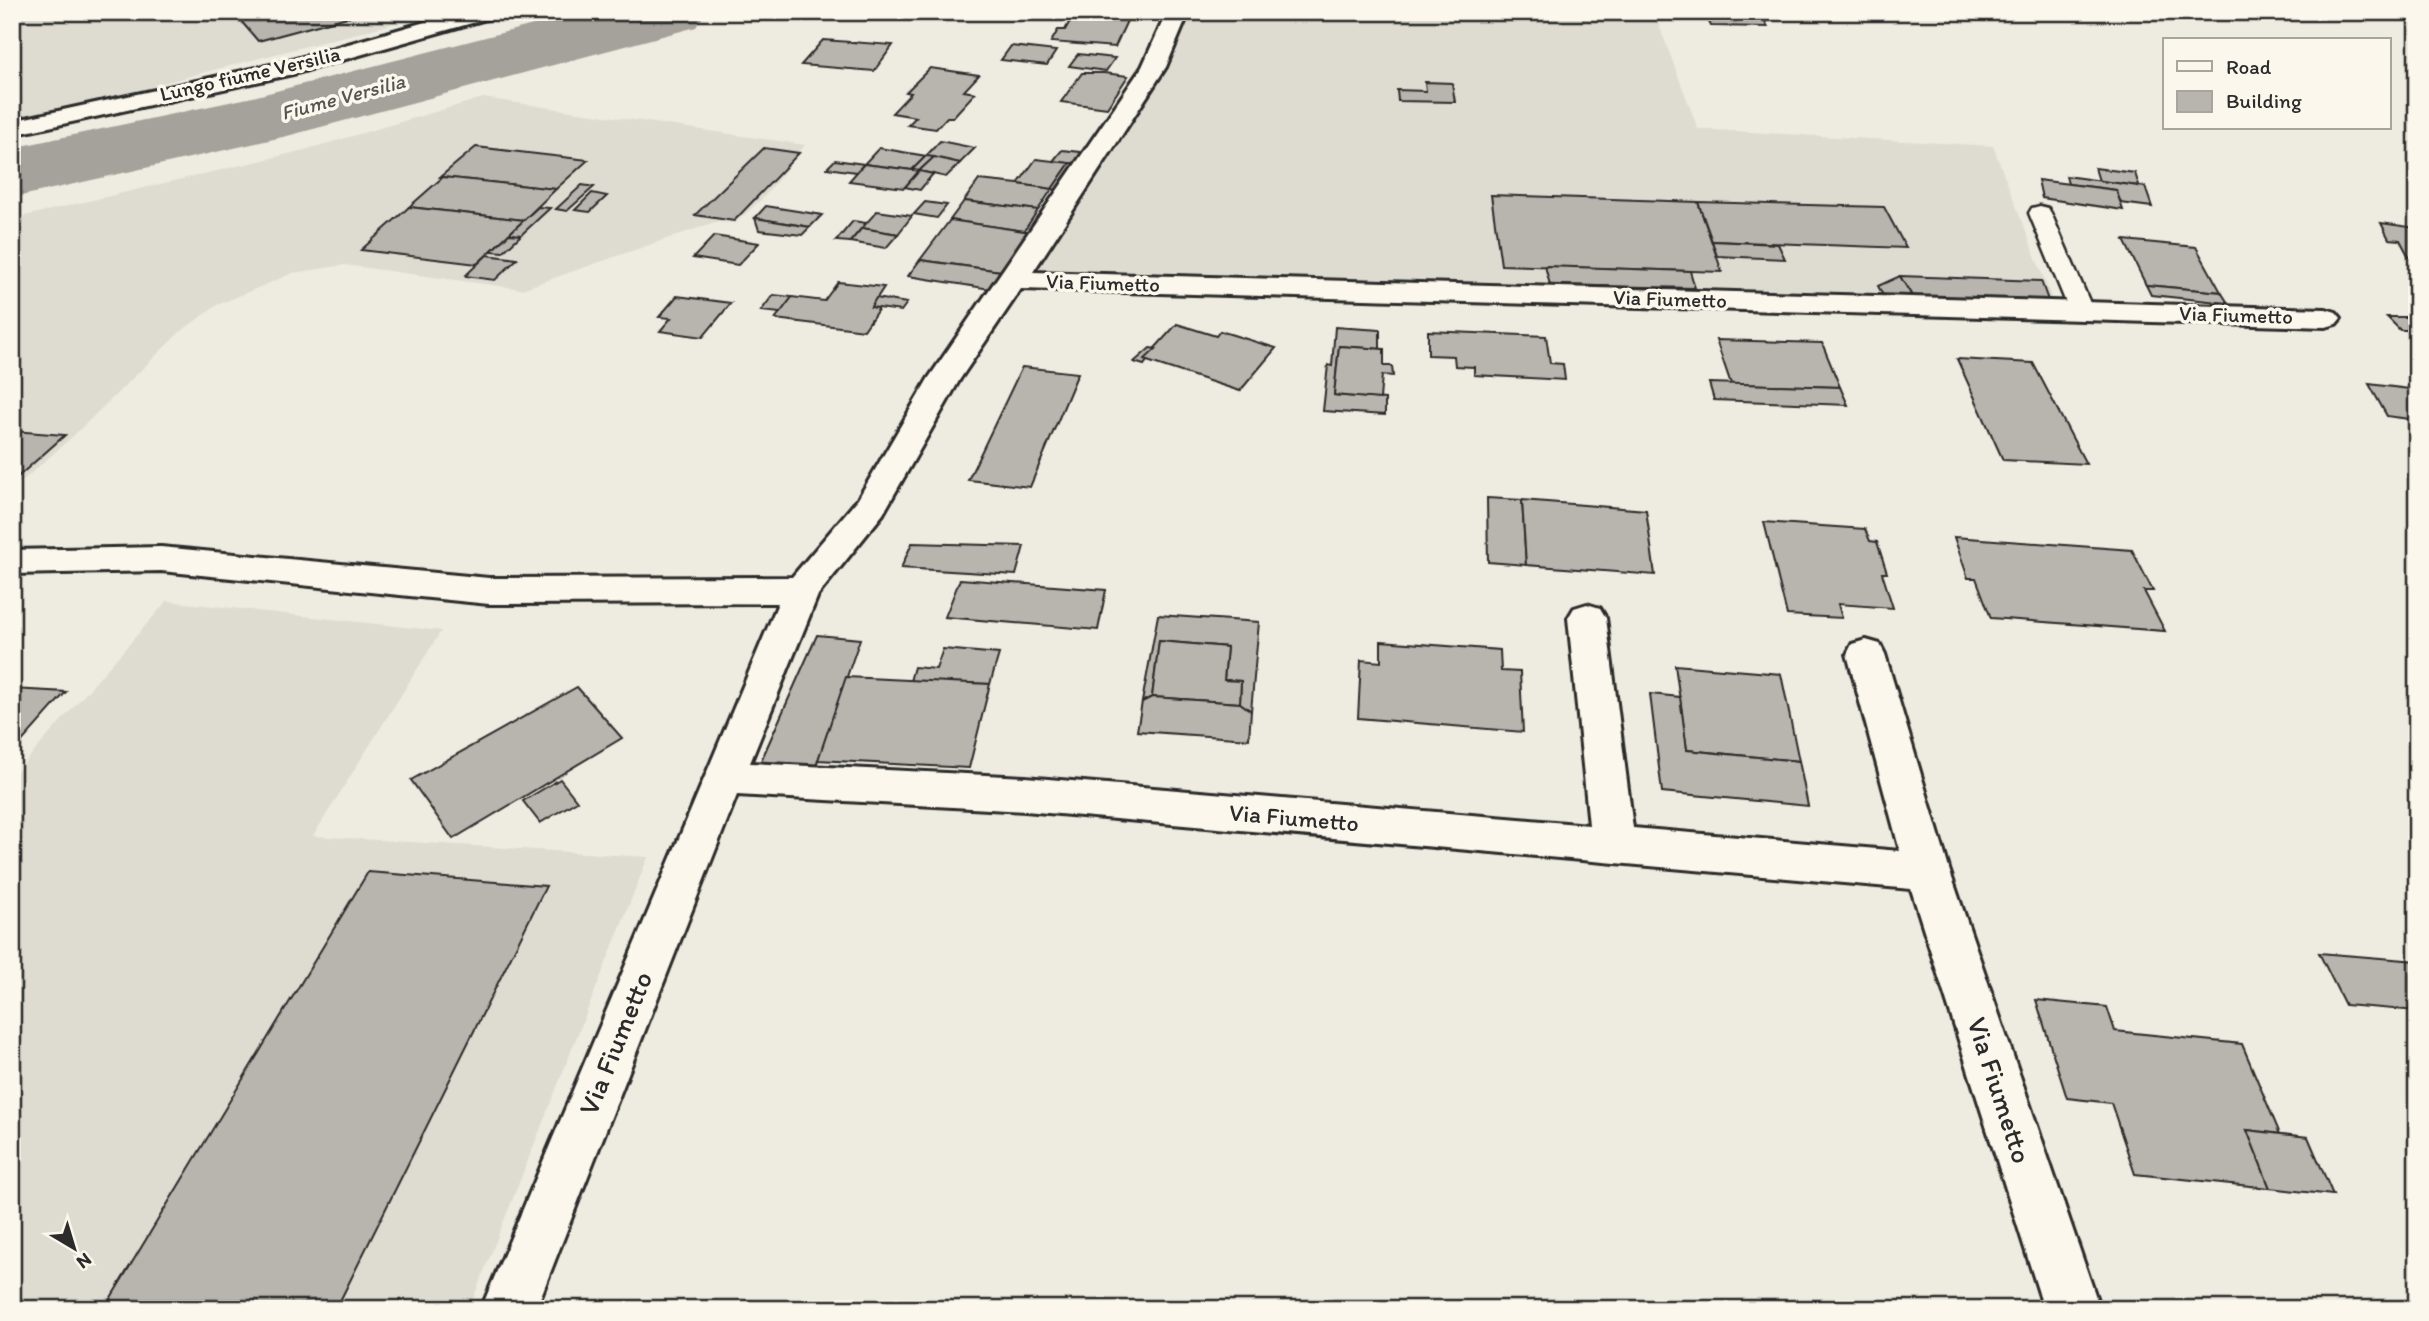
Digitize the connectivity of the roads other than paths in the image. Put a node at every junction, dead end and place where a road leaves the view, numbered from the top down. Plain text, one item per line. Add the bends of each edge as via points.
1 (485, 12) edge
2 (1178, 12) edge
3 (12, 128) edge
4 (2040, 213) dead end
5 (1013, 281) junction
6 (2081, 310) junction
7 (2326, 318) dead end
8 (12, 562) edge
9 (802, 590) junction
10 (1587, 618) dead end
11 (1866, 654) dead end
12 (723, 778) junction
13 (1613, 845) junction
14 (1928, 872) junction
15 (508, 1309) edge
16 (2072, 1309) edge

1 - 3 street, Lungo fiume Versilia via 293,67
2 - 5 street, Via Fiumetto via 1154,67
4 - 6 lane
5 - 6 street, Via Fiumetto
5 - 9 street, Via Fiumetto via 944,379 871,506
6 - 7 street, Via Fiumetto
8 - 9 street via 161,559 489,591
9 - 12 street, Via Fiumetto
10 - 13 street
11 - 14 street, Via Fiumetto
12 - 13 street, Via Fiumetto via 1025,794
12 - 15 street, Via Fiumetto
13 - 14 street, Via Fiumetto
14 - 16 street, Via Fiumetto

